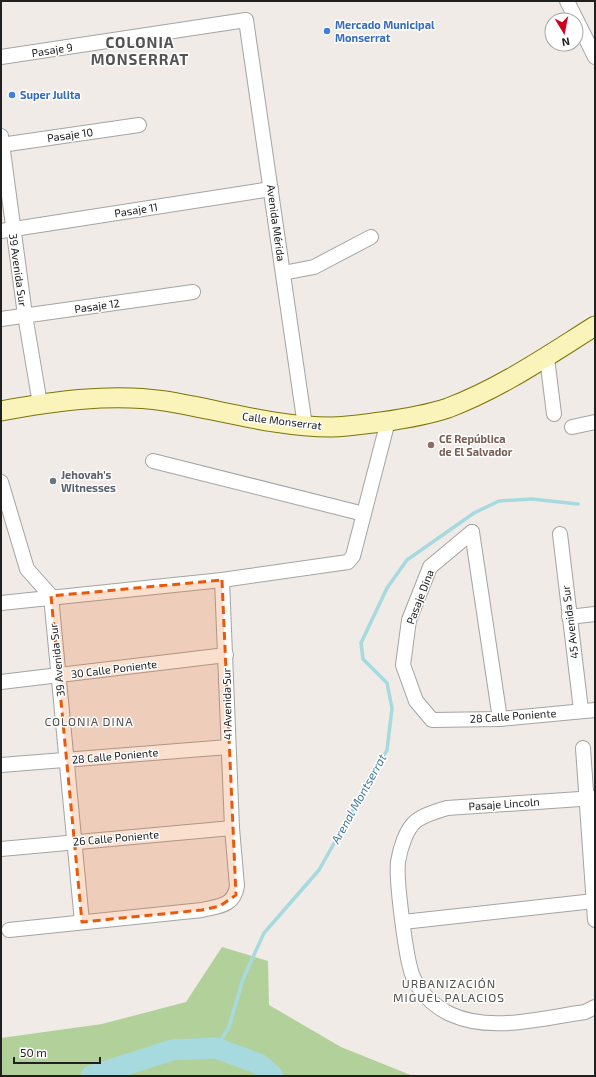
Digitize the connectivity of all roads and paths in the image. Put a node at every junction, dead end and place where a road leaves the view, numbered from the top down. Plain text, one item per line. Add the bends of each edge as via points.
1 (567, 1) edge
2 (246, 20) joint
3 (1, 57) edge
4 (595, 58) edge
5 (140, 125) dead end
6 (1, 142) edge
7 (271, 189) junction
8 (7, 230) edge
9 (371, 237) dead end
10 (283, 273) junction
11 (193, 292) dead end
12 (24, 316) junction
13 (1, 319) edge
14 (594, 328) edge
15 (547, 358) junction
16 (40, 404) junction
17 (1, 411) edge
18 (554, 414) dead end
19 (388, 421) junction
20 (595, 422) edge
21 (305, 426) junction
22 (572, 427) dead end
23 (153, 461) dead end
24 (1, 482) edge
25 (364, 514) junction
26 (560, 534) dead end
27 (222, 580) junction
28 (51, 596) junction
29 (1, 603) edge
30 (595, 614) edge
31 (569, 617) junction
32 (226, 655) junction
33 (58, 676) junction
34 (1, 682) edge
35 (588, 710) edge
36 (500, 719) junction
37 (432, 720) joint
38 (228, 747) junction
39 (583, 748) dead end
40 (67, 760) junction
41 (1, 765) edge
42 (591, 798) edge
43 (232, 828) junction
44 (75, 842) junction
45 (1, 849) edge
46 (594, 881) edge
47 (594, 901) junction
48 (595, 920) edge
49 (82, 922) junction
50 (403, 922) junction
51 (9, 930) dead end
52 (595, 1007) edge

1 - 4 street
2 - 3 street, Pasaje 9
2 - 7 street, Avenida Mérida
5 - 6 street, Pasaje 10
6 - 8 street, 39 Avenida Sur
7 - 8 street, Pasaje 11
7 - 10 street, Avenida Mérida
8 - 12 street, 39 Avenida Sur
9 - 10 street via 314,267
10 - 21 street, Avenida Mérida
11 - 12 street, Pasaje 12
12 - 13 street, Pasaje 12
12 - 16 street, 39 Avenida Sur
14 - 15 street, Calle Monserrat
15 - 18 street
15 - 19 street, Calle Monserrat via 499,385 453,406
16 - 17 street, Calle Monserrat
16 - 21 street, Calle Monserrat via 125,398 156,400
19 - 21 street, Calle Monserrat via 333,427
19 - 25 street
20 - 22 street
23 - 25 street
24 - 28 street via 27,569
25 - 27 street via 353,556 348,562
26 - 31 street, 45 Avenida Sur
27 - 28 street
27 - 32 street, 41 Avenida Sur
28 - 29 street
28 - 33 street, 39 Avenida Sur
30 - 31 street
31 - 35 street, 45 Avenida Sur
32 - 33 street, 30 Calle Poniente
32 - 38 street, 41 Avenida Sur
33 - 34 street, 30 Calle Poniente
33 - 40 street, 39 Avenida Sur
35 - 36 street, 28 Calle Poniente
36 - 37 street, 28 Calle Poniente
36 - 37 street, Pasaje Dina via 472,532 430,567 409,620 403,665 416,701
38 - 40 street, 28 Calle Poniente
38 - 43 street, 41 Avenida Sur
39 - 42 street
40 - 41 street, 28 Calle Poniente
40 - 44 street, 39 Avenida Sur
42 - 46 street
42 - 50 street, Pasaje Lincoln via 447,808 432,812 416,821 402,846 398,863
43 - 44 street, 26 Calle Poniente
43 - 49 street, 41 Avenida Sur via 237,886 236,895 231,901 202,910
44 - 45 street, 26 Calle Poniente
44 - 49 street, 39 Avenida Sur
46 - 47 street
47 - 48 street
47 - 50 street
49 - 51 street
50 - 52 street via 413,977 422,992 434,1004 450,1014 466,1020 491,1024 585,1012

